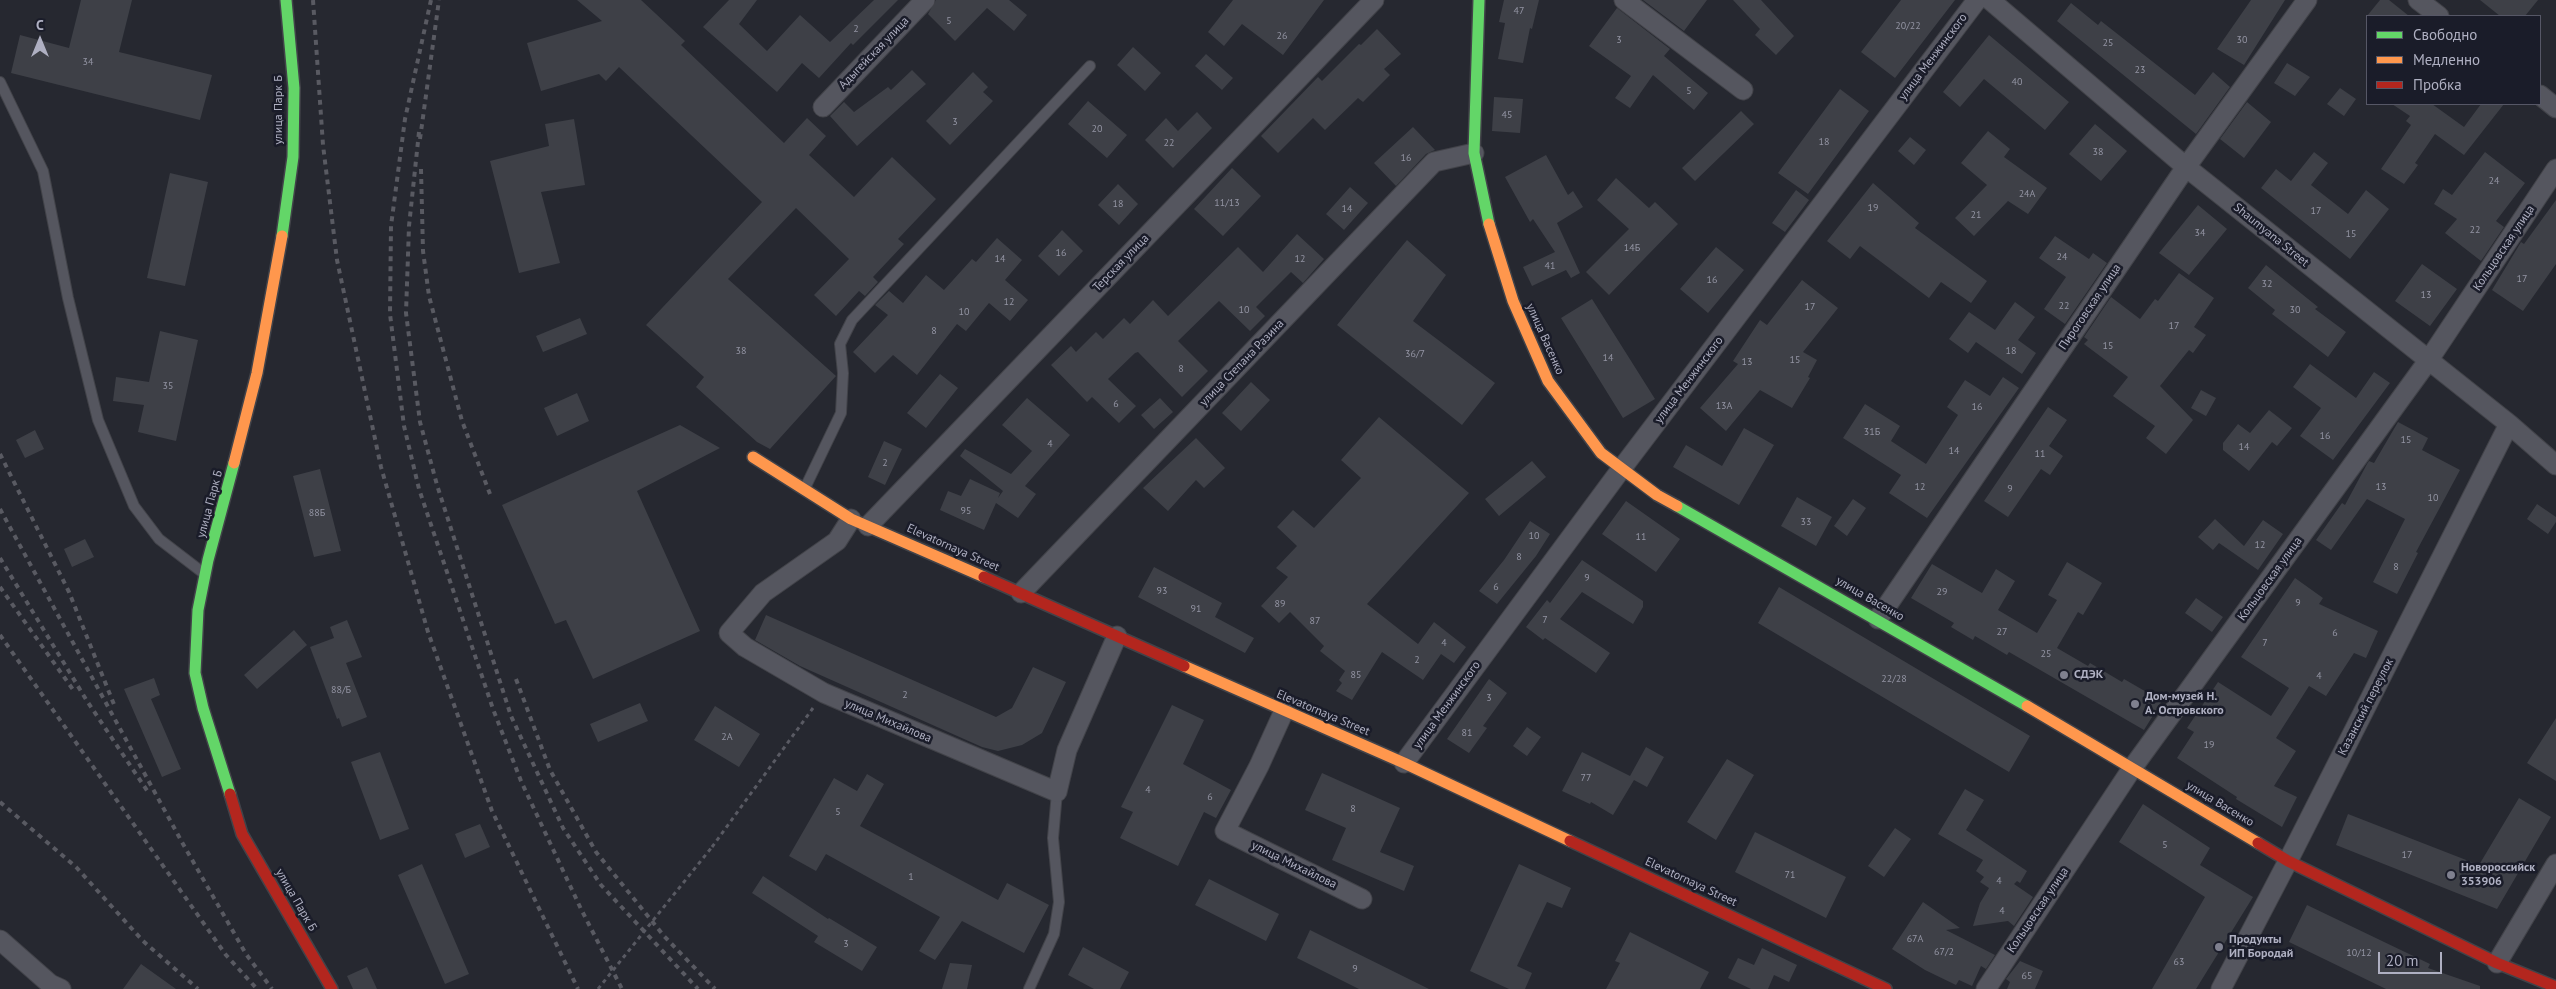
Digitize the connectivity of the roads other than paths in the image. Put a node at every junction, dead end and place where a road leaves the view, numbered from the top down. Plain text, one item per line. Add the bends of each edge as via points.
1 (286, 0) edge
2 (925, 0) edge
3 (1374, 0) edge
4 (1479, 0) edge
5 (1624, 0) edge
6 (1977, 0) edge
7 (1990, 0) edge
8 (2307, 0) edge
9 (2418, 0) edge
10 (2438, 15) edge
11 (1090, 66) dead end
12 (0, 82) edge
13 (1743, 90) dead end
14 (2541, 96) edge
15 (823, 107) dead end
16 (2556, 108) edge
17 (1474, 153) junction
18 (2186, 167) junction
19 (2556, 169) edge
20 (2428, 361) junction
21 (2509, 424) junction
22 (753, 457) dead end
23 (2556, 465) edge
24 (1622, 468) junction
25 (804, 491) junction
26 (851, 518) junction
27 (868, 526) junction
28 (205, 574) junction
29 (1021, 593) junction
30 (1878, 619) junction
31 (1117, 636) junction
32 (1284, 711) junction
33 (1404, 763) junction
34 (2133, 767) junction
35 (1057, 792) junction
36 (2288, 861) junction
37 (2556, 864) edge
38 (1362, 899) dead end
39 (0, 940) edge
40 (2497, 963) junction
41 (2556, 988) edge
42 (61, 989) edge
43 (332, 989) edge
44 (1029, 989) edge
45 (1886, 989) edge
46 (1986, 989) edge
47 (2221, 989) edge

1 - 28 street, улица Парк Б via 294,88 293,157 280,254 256,373
2 - 15 street, Адыгейская улица
3 - 27 street, Терская улица
4 - 17 street, улица Васенко
5 - 13 street
6 - 24 street, улица Менжинского
7 - 18 street, Shaumyana Street
8 - 18 street, Пироговская улица
9 - 10 street
11 - 25 lane via 852,320 840,344 843,373 841,413
12 - 28 lane via 43,171 68,298 98,420 134,506 159,539
14 - 16 street
17 - 24 street, улица Васенко via 1492,239 1513,301 1548,381 1601,453
17 - 29 street, улица Степана Разина via 1434,162
18 - 20 street, Shaumyana Street
18 - 30 street, Пироговская улица
19 - 20 street, Кольцовская улица
20 - 21 street, Shaumyana Street
20 - 34 street, Кольцовская улица
21 - 23 street, Shaumyana Street
21 - 36 street, Казанский переулок
22 - 25 street, Elevatornaya Street
24 - 30 street, улица Васенко via 1657,496
24 - 33 street, улица Менжинского
25 - 26 street, Elevatornaya Street
26 - 27 street, Elevatornaya Street
26 - 35 street, улица Михайлова via 837,541 763,593 729,633 745,647 824,693
27 - 29 street, Elevatornaya Street
28 - 43 street, улица Парк Б via 198,610 195,673 203,708 242,834
29 - 31 street, Elevatornaya Street
30 - 34 street, улица Васенко
31 - 32 street, Elevatornaya Street
31 - 35 street via 1067,750
32 - 33 street, Elevatornaya Street
32 - 38 street, улица Михайлова via 1260,766 1225,831
33 - 45 street, Elevatornaya Street
34 - 36 street, улица Васенко
34 - 46 street, Кольцовская улица
35 - 44 lane via 1053,838 1059,902 1054,934
36 - 40 street, улица Васенко
36 - 47 street, Казанский переулок
37 - 40 street
39 - 42 street via 50,984
40 - 41 street, улица Васенко

